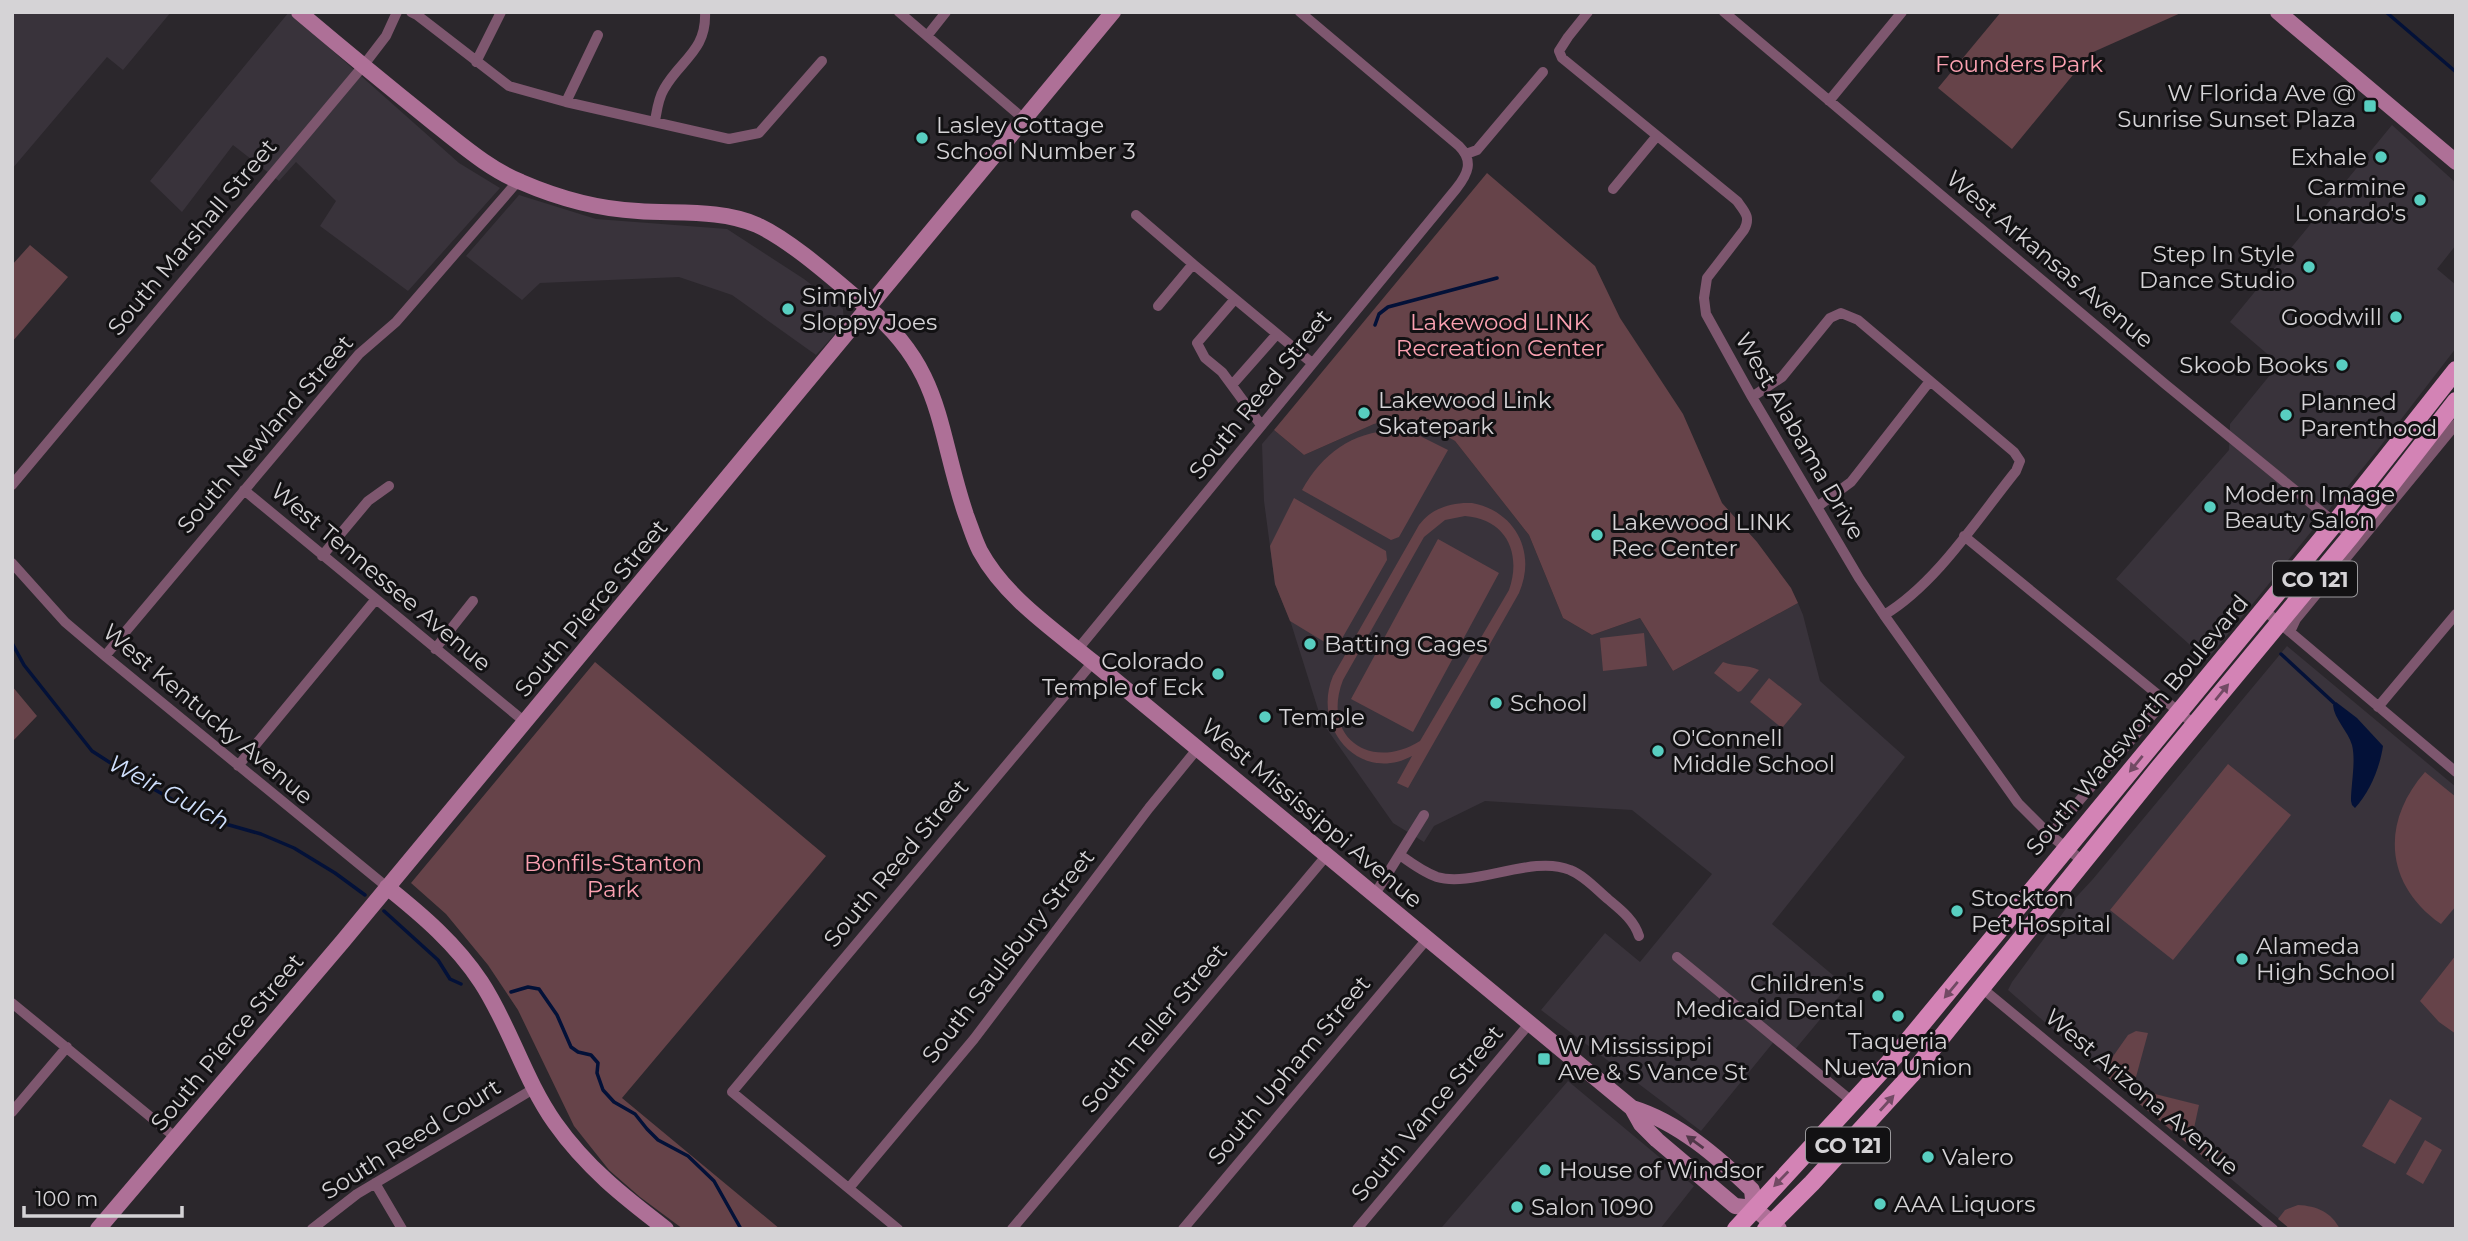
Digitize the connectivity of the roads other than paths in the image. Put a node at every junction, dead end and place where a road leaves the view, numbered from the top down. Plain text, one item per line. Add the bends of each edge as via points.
1 (299, 12) edge
2 (397, 12) edge
3 (411, 12) edge
4 (500, 12) edge
5 (705, 12) edge
6 (899, 12) edge
7 (946, 12) edge
8 (1114, 12) edge
9 (1300, 12) edge
10 (1588, 12) edge
11 (1724, 12) edge
12 (1744, 12) edge
13 (1902, 12) edge
14 (2278, 12) edge
15 (1736, 23) junction
16 (598, 35) dead end
17 (927, 36) junction
18 (822, 61) dead end
19 (476, 62) junction
20 (363, 66) junction
21 (1543, 72) dead end
22 (1829, 101) junction
23 (566, 102) junction
24 (1025, 120) junction
25 (654, 121) junction
26 (1656, 137) junction
27 (1467, 159) junction
28 (2456, 162) edge
29 (518, 181) junction
30 (1613, 189) dead end
31 (1136, 215) dead end
32 (1194, 264) junction
33 (1235, 299) junction
34 (1158, 306) dead end
35 (869, 309) junction
36 (1277, 334) junction
37 (1312, 363) junction
38 (2456, 370) edge
39 (1930, 381) junction
40 (1232, 385) junction
41 (2441, 388) junction
42 (1752, 397) junction
43 (2456, 401) edge
44 (1261, 425) junction
45 (2456, 425) edge
46 (12, 485) edge
47 (389, 486) dead end
48 (244, 490) junction
49 (1817, 507) junction
50 (2335, 523) junction
51 (1964, 536) junction
52 (2351, 536) junction
53 (321, 556) junction
54 (12, 563) edge
55 (376, 599) junction
56 (473, 601) dead end
57 (2264, 610) junction
58 (2456, 614) edge
59 (1884, 615) junction
60 (2284, 627) junction
61 (435, 649) junction
62 (1078, 649) junction
63 (104, 656) junction
64 (1093, 662) junction
65 (2172, 706) junction
66 (2378, 707) junction
67 (525, 722) junction
68 (2196, 724) junction
69 (1198, 748) junction
70 (238, 766) junction
71 (2456, 772) edge
72 (1424, 816) dead end
73 (2050, 835) junction
74 (2067, 848) junction
75 (1327, 855) junction
76 (1400, 855) junction
77 (2084, 862) junction
78 (387, 887) junction
79 (1375, 894) junction
80 (2010, 918) junction
81 (1639, 936) dead end
82 (1427, 939) junction
83 (1677, 957) dead end
84 (1983, 989) junction
85 (12, 1003) edge
86 (1529, 1024) junction
87 (67, 1047) junction
88 (535, 1088) junction
89 (1854, 1102) junction
90 (1632, 1108) junction
91 (12, 1112) edge
92 (175, 1137) junction
93 (375, 1183) junction
94 (849, 1188) junction
95 (1754, 1208) junction
96 (1772, 1227) edge
97 (98, 1229) edge
98 (312, 1229) edge
99 (402, 1229) edge
100 (666, 1229) edge
101 (898, 1229) edge
102 (1012, 1229) edge
103 (1183, 1229) edge
104 (1357, 1229) edge
105 (1736, 1229) edge
106 (2273, 1229) edge

1 - 20 street, West Mississippi Avenue
2 - 20 street, South Marshall Street
3 - 19 street
4 - 19 street
5 - 25 street via 705,27 695,51 665,87
6 - 17 street
7 - 17 street
8 - 24 street, South Pierce Street
9 - 27 street via 1452,139
10 - 26 street, West Alabama Drive via 1559,51 1562,58
11 - 15 street, West Arkansas Avenue
12 - 15 street
13 - 22 street
14 - 28 street
15 - 22 street, West Arkansas Avenue
16 - 23 street
17 - 24 street
18 - 25 street via 759,133 729,139
19 - 23 street via 509,86
20 - 29 street, West Mississippi Avenue via 477,156
20 - 46 street, South Marshall Street
21 - 27 street, South Reed Street
22 - 50 street, West Arkansas Avenue
23 - 25 street
24 - 35 street, South Pierce Street
26 - 30 street
26 - 42 street, West Alabama Drive via 1737,201 1748,215 1744,230 1707,278 1703,298 1706,314
27 - 37 street, South Reed Street via 1463,180
29 - 35 street, West Mississippi Avenue via 588,205 715,215 757,225
29 - 48 street, South Newland Street via 396,322 359,354
31 - 32 street
32 - 33 street
32 - 34 street
33 - 36 street
33 - 40 street via 1197,343
35 - 62 street, West Mississippi Avenue via 905,345 930,387 959,497 980,551 1006,587
35 - 67 street, South Pierce Street
36 - 37 street
36 - 40 street
37 - 44 street, South Reed Street
38 - 41 main road, South Wadsworth Boulevard / CO 121
39 - 42 street via 1858,320 1842,313 1830,318 1782,377
39 - 49 street via 1850,482
39 - 51 street via 2020,461
40 - 44 street
41 - 43 street
41 - 50 main road, South Wadsworth Boulevard / CO 121
42 - 49 street, West Alabama Drive
43 - 52 main road, South Wadsworth Boulevard / CO 121
44 - 62 street, South Reed Street
45 - 60 street, South Wadsworth Boulevard via 2297,619
47 - 53 street via 368,500
48 - 53 street, West Tennessee Avenue
48 - 63 street, South Newland Street
49 - 59 street, West Alabama Drive
50 - 52 street, West Arkansas Avenue
50 - 57 main road, South Wadsworth Boulevard / CO 121
51 - 59 street via 1905,602
51 - 65 street
52 - 60 main road, South Wadsworth Boulevard / CO 121
53 - 55 street, West Tennessee Avenue
54 - 63 street, West Kentucky Avenue via 65,622
55 - 61 street, West Tennessee Avenue
55 - 70 street
56 - 61 street
57 - 60 street
57 - 65 main road, South Wadsworth Boulevard / CO 121
58 - 66 street
59 - 73 street, West Alabama Drive via 2010,792
60 - 66 street
68 -> 60 main road, South Wadsworth Boulevard / CO 121
61 - 67 street, West Tennessee Avenue
62 - 64 street, West Mississippi Avenue
63 - 70 street, West Kentucky Avenue
64 - 69 street, West Mississippi Avenue
64 - 94 street, South Reed Street via 732,1092
65 - 68 street
65 - 73 street, South Wadsworth Boulevard
65 -> 74 main road, South Wadsworth Boulevard / CO 121
66 - 71 street
67 - 78 street, South Pierce Street
68 - 77 main road, South Wadsworth Boulevard / CO 121
69 - 75 street, West Mississippi Avenue
69 - 94 street, South Saulsbury Street via 974,1039
70 - 78 street, West Kentucky Avenue
72 - 76 street
73 - 74 street, West Alabama Drive
74 - 77 street, West Alabama Drive
74 - 80 main road, South Wadsworth Boulevard / CO 121
75 - 79 street, West Mississippi Avenue
75 - 102 street, South Teller Street
76 - 79 street
76 - 81 street via 1428,873 1446,878 1544,866 1568,869 1621,910
77 - 84 main road, South Wadsworth Boulevard / CO 121
78 - 88 street via 437,930 474,972
78 - 92 street, South Pierce Street
79 - 82 street, West Mississippi Avenue
80 - 84 main road via 2003,939 1977,977
80 -> 89 main road, South Wadsworth Boulevard / CO 121
82 - 86 street, West Mississippi Avenue
82 - 103 street, South Upham Street
83 - 89 street
96 -> 84 main road, South Wadsworth Boulevard / CO 121 via 1880,1111
84 - 106 street, West Arizona Avenue
85 - 87 street
86 - 90 street, West Mississippi Avenue
86 - 104 street, South Vance Street
87 - 91 street
87 - 92 street
88 - 93 street, South Reed Court
88 - 100 street via 554,1122 590,1166
89 -> 95 main road, South Wadsworth Boulevard / CO 121
90 - 95 street, West Mississippi Avenue via 1657,1140 1735,1206
95 -> 90 street, West Mississippi Avenue via 1752,1190 1710,1153 1666,1122
92 - 97 street, South Pierce Street
93 - 98 street, South Reed Court
93 - 99 street
94 - 101 street
95 - 96 street, West Mississippi Avenue
95 - 105 main road, South Wadsworth Boulevard / CO 121

